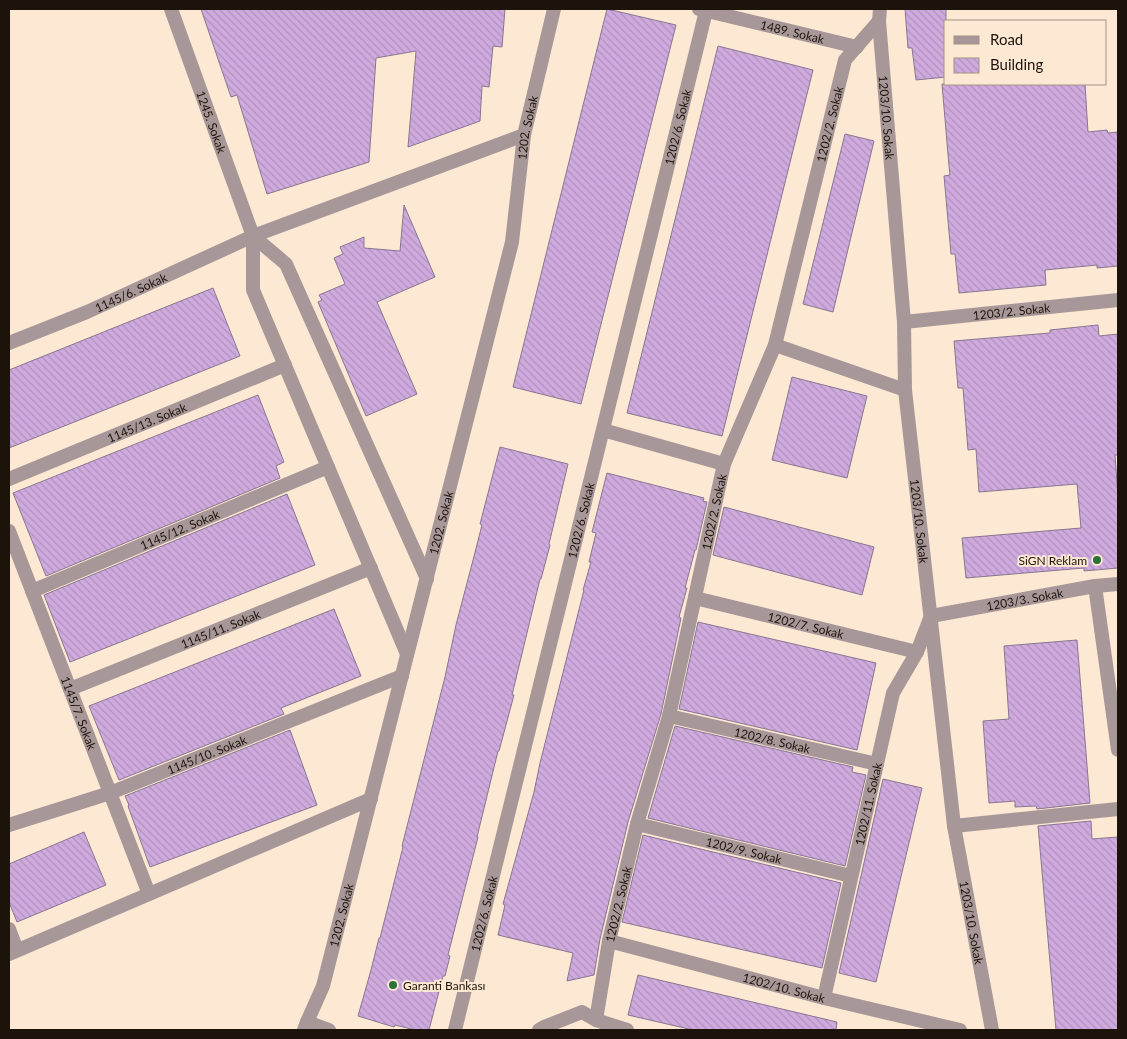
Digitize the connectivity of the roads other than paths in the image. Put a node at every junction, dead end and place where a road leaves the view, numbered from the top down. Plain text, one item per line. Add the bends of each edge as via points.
1 (170, 9) edge
2 (554, 9) edge
3 (702, 10) edge
4 (879, 15) edge
5 (857, 47) junction
6 (524, 135) junction
7 (253, 236) junction
8 (1118, 300) edge
9 (904, 322) junction
10 (9, 343) edge
11 (775, 345) junction
12 (285, 365) junction
13 (905, 390) junction
14 (603, 430) junction
15 (724, 464) junction
16 (328, 467) junction
17 (9, 479) edge
18 (9, 531) edge
19 (371, 568) junction
20 (427, 579) junction
21 (1118, 584) edge
22 (1095, 586) junction
23 (32, 591) junction
24 (695, 598) junction
25 (931, 616) junction
26 (917, 652) junction
27 (407, 654) junction
28 (402, 676) junction
29 (70, 689) junction
30 (668, 716) junction
31 (1118, 750) edge
32 (877, 764) junction
33 (110, 793) junction
34 (371, 799) junction
35 (1118, 809) edge
36 (637, 824) junction
37 (9, 825) edge
38 (954, 826) junction
39 (851, 876) junction
40 (149, 894) junction
41 (9, 929) edge
42 (609, 941) junction
43 (13, 952) edge
44 (824, 998) junction
45 (596, 1020) junction
46 (305, 1026) edge
47 (542, 1028) edge
48 (329, 1030) edge
49 (455, 1030) edge
50 (627, 1030) edge
51 (960, 1030) edge
52 (992, 1030) edge

1 - 7 street, 1245. Sokak
2 - 6 street, 1202. Sokak
3 - 5 street, 1489. Sokak
3 - 14 street, 1202/6. Sokak
4 - 5 street, 1202/2. Sokak
4 - 9 street, 1203/10. Sokak
5 - 11 street, 1202/2. Sokak via 845,60
6 - 7 street, 1145/6. Sokak
6 - 20 street, 1202. Sokak via 512,242
7 - 10 street, 1145/6. Sokak via 86,312
7 - 12 street via 253,290
7 - 20 street via 286,264
8 - 9 street, 1203/2. Sokak
9 - 13 street, 1203/10. Sokak
11 - 13 street
11 - 15 street, 1202/2. Sokak
12 - 16 street
12 - 17 street, 1145/13. Sokak
13 - 25 street, 1203/10. Sokak
14 - 15 street
14 - 49 street, 1202/6. Sokak
15 - 24 street, 1202/2. Sokak
16 - 19 street
16 - 23 street, 1145/12. Sokak
18 - 23 street, 1145/7. Sokak
19 - 27 street
19 - 29 street, 1145/11. Sokak
20 - 27 street, 1202. Sokak
21 - 22 street, 1203/3. Sokak
22 - 25 street, 1203/3. Sokak
22 - 31 street
23 - 29 street, 1145/7. Sokak
24 - 26 street, 1202/7. Sokak
24 - 30 street, 1202/2. Sokak
25 - 26 street, 1202/11. Sokak
25 - 38 street, 1203/10. Sokak
26 - 32 street, 1202/11. Sokak via 893,693
27 - 28 street, 1202. Sokak
28 - 33 street, 1145/10. Sokak
28 - 34 street, 1202. Sokak
29 - 33 street, 1145/7. Sokak
30 - 32 street, 1202/8. Sokak
30 - 36 street, 1202/2. Sokak
32 - 39 street, 1202/11. Sokak
33 - 37 street, 1145/10. Sokak
33 - 40 street, 1145/7. Sokak
34 - 40 street
34 - 46 street, 1202. Sokak via 323,986
35 - 38 street
36 - 39 street, 1202/9. Sokak
36 - 42 street, 1202/2. Sokak
38 - 52 street, 1203/10. Sokak
39 - 44 street, 1202/11. Sokak
40 - 43 street
41 - 43 street
42 - 44 street, 1202/10. Sokak
42 - 45 street, 1202/2. Sokak
44 - 51 street, 1202/10. Sokak
45 - 47 street via 582,1012
45 - 50 street
46 - 48 street

